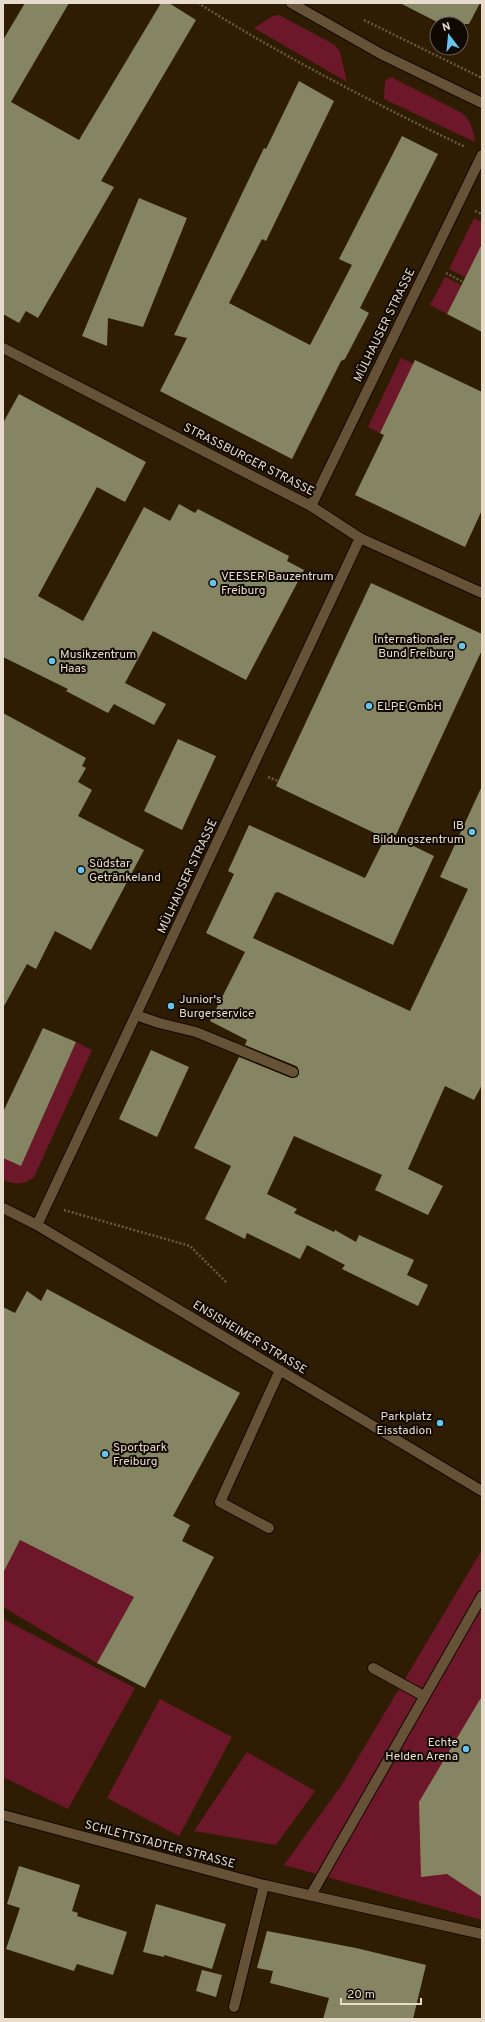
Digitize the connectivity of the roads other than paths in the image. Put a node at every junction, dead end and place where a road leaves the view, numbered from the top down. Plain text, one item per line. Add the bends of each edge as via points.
1 (291, 3) edge
2 (482, 103) edge
3 (482, 155) edge
4 (3, 348) edge
5 (311, 506) junction
6 (360, 538) junction
7 (482, 593) edge
8 (136, 1015) junction
9 (293, 1072) dead end
10 (3, 1208) edge
11 (37, 1225) junction
12 (280, 1370) junction
13 (482, 1491) edge
14 (269, 1528) dead end
15 (482, 1596) edge
16 (373, 1668) dead end
17 (424, 1696) junction
18 (3, 1815) edge
19 (264, 1885) junction
20 (311, 1895) junction
21 (482, 1934) edge
22 (234, 2007) dead end

1 - 2 street via 381,54
3 - 5 street, MÜLHAUSER STRASSE
4 - 5 street, STRASSBURGER STRASSE
5 - 6 street, STRASSBURGER STRASSE
6 - 7 street, STRASSBURGER STRASSE
6 - 8 street, MÜLHAUSER STRASSE
8 - 9 street via 196,1032
8 - 11 street, MÜLHAUSER STRASSE
10 - 11 street, ENSISHEIMER STRASSE
11 - 12 street, ENSISHEIMER STRASSE
12 - 13 street, ENSISHEIMER STRASSE
12 - 14 street via 220,1502
15 - 17 street
16 - 17 street
17 - 20 street
18 - 19 street, SCHLETTSTADTER STRASSE
19 - 20 street, SCHLETTSTADTER STRASSE
19 - 22 street
20 - 21 street, SCHLETTSTADTER STRASSE

